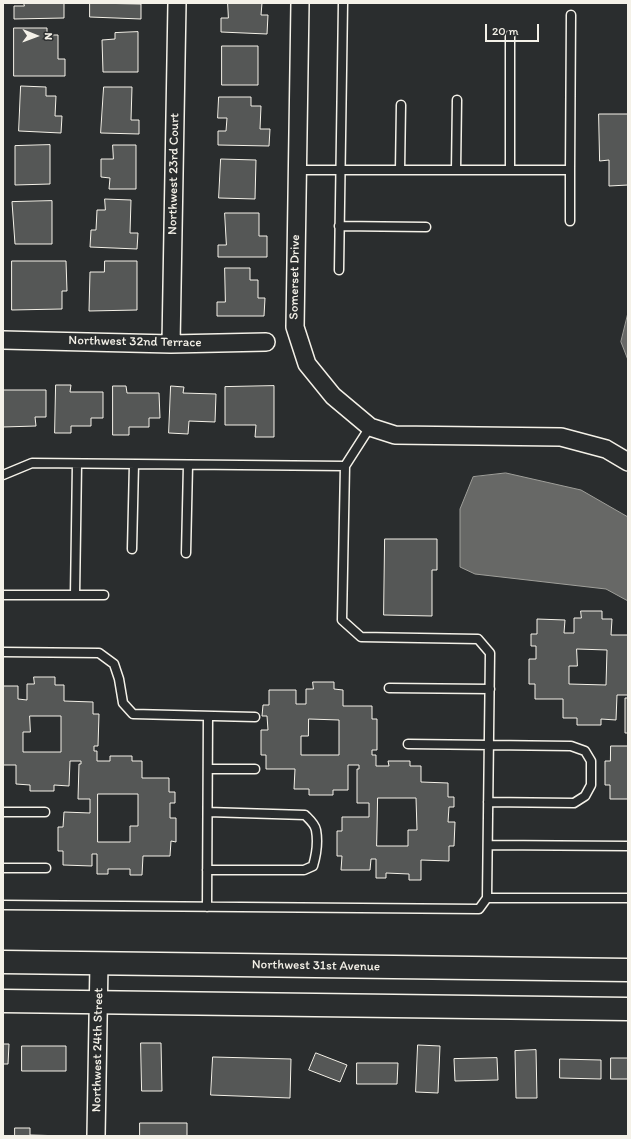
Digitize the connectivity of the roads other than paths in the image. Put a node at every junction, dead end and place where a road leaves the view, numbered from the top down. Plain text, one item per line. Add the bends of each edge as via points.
1 (177, 3) edge
2 (300, 3) edge
3 (343, 3) edge
4 (571, 15) dead end
5 (510, 35) dead end
6 (457, 100) dead end
7 (401, 105) dead end
8 (297, 170) junction
9 (340, 170) junction
10 (400, 170) junction
11 (456, 170) junction
12 (510, 170) junction
13 (570, 170) junction
14 (570, 221) dead end
15 (339, 226) junction
16 (426, 227) dead end
17 (338, 270) dead end
18 (3, 340) edge
19 (266, 342) dead end
20 (171, 344) junction
21 (370, 427) junction
22 (628, 462) edge
23 (77, 464) junction
24 (134, 464) junction
25 (188, 465) junction
26 (345, 466) junction
27 (3, 475) edge
28 (132, 549) dead end
29 (186, 553) dead end
30 (3, 595) edge
31 (75, 595) junction
32 (104, 595) dead end
33 (3, 652) edge
34 (389, 688) dead end
35 (490, 689) junction
36 (208, 716) junction
37 (256, 717) dead end
38 (408, 744) dead end
39 (489, 746) junction
40 (208, 768) junction
41 (255, 769) dead end
42 (488, 802) junction
43 (3, 812) edge
44 (45, 812) dead end
45 (208, 812) junction
46 (488, 844) junction
47 (628, 846) edge
48 (3, 868) edge
49 (46, 868) dead end
50 (208, 870) junction
51 (487, 898) junction
52 (628, 898) edge
53 (3, 905) edge
54 (207, 907) junction
55 (3, 962) edge
56 (99, 964) junction
57 (628, 970) edge
58 (3, 1001) edge
59 (98, 1003) junction
60 (628, 1009) edge
61 (96, 1136) edge

1 - 20 street, Northwest 23rd Court
2 - 8 street, Somerset Drive
3 - 9 lane
4 - 13 lane
5 - 12 lane
6 - 11 lane
7 - 10 lane
8 - 9 lane
8 - 21 street, Somerset Drive via 294,327 307,364 333,396
9 - 10 lane
9 - 15 lane
10 - 11 lane
11 - 12 lane
12 - 13 lane
13 - 14 lane
15 - 16 lane
15 - 17 lane
18 - 20 street, Northwest 32nd Terrace
19 - 20 street, Northwest 32nd Terrace
21 - 22 street, Somerset Drive via 395,435 561,437 606,449
21 - 26 lane
23 - 24 lane
23 - 27 lane via 32,463
23 - 31 lane
24 - 25 lane
24 - 28 lane
25 - 26 lane
25 - 29 lane
26 - 35 lane via 342,620 361,637 478,639 490,653
30 - 31 lane
31 - 32 lane
33 - 36 lane via 99,653 114,664 123,703 133,714
34 - 35 lane
35 - 39 lane
36 - 37 lane
36 - 40 lane
38 - 39 lane
39 - 42 lane
39 - 42 lane via 571,746 585,751 591,762 591,785 585,796 574,803
40 - 41 lane
40 - 45 lane
42 - 46 lane
43 - 44 lane
45 - 50 lane
45 - 50 lane via 305,815 316,830 313,866 304,870
46 - 47 lane
46 - 51 lane
48 - 49 lane
50 - 54 lane
51 - 52 lane
51 - 54 lane via 479,909
53 - 54 lane
55 - 56 main road, Northwest 31st Avenue
56 - 57 main road, Northwest 31st Avenue
56 - 59 street, Northwest 24th Street
58 - 59 main road
59 - 60 main road
59 - 61 street, Northwest 24th Street

